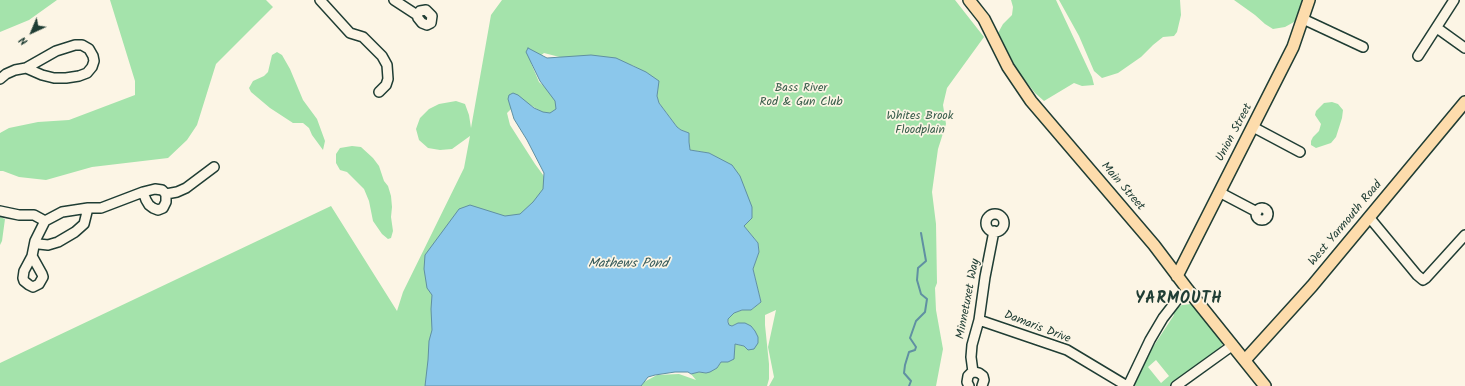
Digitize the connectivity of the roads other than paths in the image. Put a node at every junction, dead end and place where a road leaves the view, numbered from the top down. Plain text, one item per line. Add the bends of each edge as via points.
1 (320, 0) edge
2 (394, 0) edge
3 (969, 0) edge
4 (1309, 0) edge
5 (1454, 0) edge
6 (417, 15) dead end
7 (1303, 19) junction
8 (1437, 28) junction
9 (1363, 47) dead end
10 (1465, 48) edge
11 (1418, 56) dead end
12 (26, 68) junction
13 (0, 79) edge
14 (379, 92) dead end
15 (1465, 102) edge
16 (1253, 127) junction
17 (1300, 152) dead end
18 (214, 167) dead end
19 (143, 192) junction
20 (1219, 192) junction
21 (166, 194) junction
22 (88, 208) junction
23 (0, 211) edge
24 (1257, 212) dead end
25 (1369, 217) junction
26 (46, 221) junction
27 (994, 231) dead end
28 (1465, 234) edge
29 (35, 241) junction
30 (32, 256) dead end
31 (1177, 276) junction
32 (1188, 290) junction
33 (979, 320) junction
34 (1233, 345) junction
35 (1245, 360) junction
36 (973, 372) junction
37 (969, 386) edge
38 (982, 386) edge
39 (1128, 386) edge
40 (1176, 386) edge
41 (1265, 386) edge

1 - 14 street via 350,33 363,37 382,56 387,65 388,79
2 - 6 street
3 - 31 main road, Main Street via 984,19 1021,88 1154,245
4 - 7 main road, Union Street
5 - 8 street
7 - 9 street
7 - 16 main road, Union Street via 1293,47
8 - 10 street
8 - 11 street
12 - 12 street via 56,51 75,45 89,49 94,61 87,73 66,78 54,78
12 - 13 street via 15,70
15 - 25 main road, West Yarmouth Road
16 - 17 street
16 - 20 main road, Union Street
18 - 21 street via 186,188
19 - 21 street via 155,189
19 - 21 street via 149,205 158,210 163,208
19 - 22 street via 101,208
20 - 24 street
20 - 31 main road, Union Street
22 - 26 street via 62,212
22 - 29 street via 84,224 75,232 48,245
23 - 26 street via 34,215
25 - 28 street via 1423,280
25 - 35 main road, West Yarmouth Road via 1312,286
26 - 29 street
27 - 33 street, Minnetuxet Way
29 - 30 street
31 - 32 main road, Main Street
32 - 34 main road, Main Street
32 - 39 street via 1163,318
33 - 36 street, Minnetuxet Way via 972,345
33 - 39 street, Damaris Drive via 1066,350
34 - 35 main road, Main Street
34 - 40 street
35 - 41 main road, Main Street
36 - 37 street, Minnetuxet Way via 967,378
36 - 38 street via 983,376

